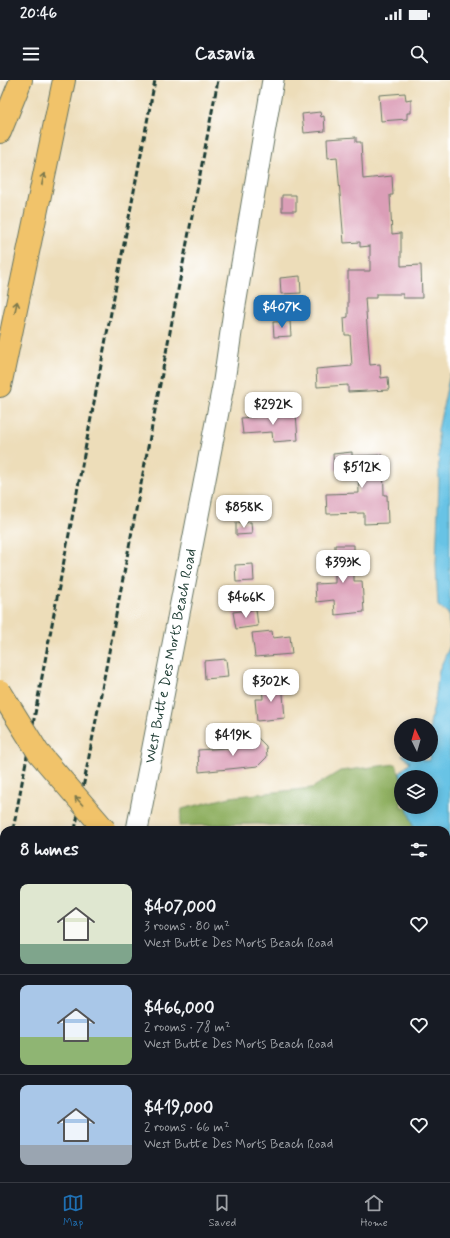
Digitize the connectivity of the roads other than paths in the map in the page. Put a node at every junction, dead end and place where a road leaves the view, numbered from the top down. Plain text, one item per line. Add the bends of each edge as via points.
1 (21, 80) edge
2 (64, 80) edge
3 (273, 80) edge
4 (0, 132) edge
5 (0, 386) edge
6 (0, 691) edge
7 (102, 826) edge
8 (138, 826) edge

1 - 4 highway
5 -> 2 highway
3 - 8 street, West Butte Des Morts Beach Road via 224,381
7 -> 6 highway, bridge via 38,752

